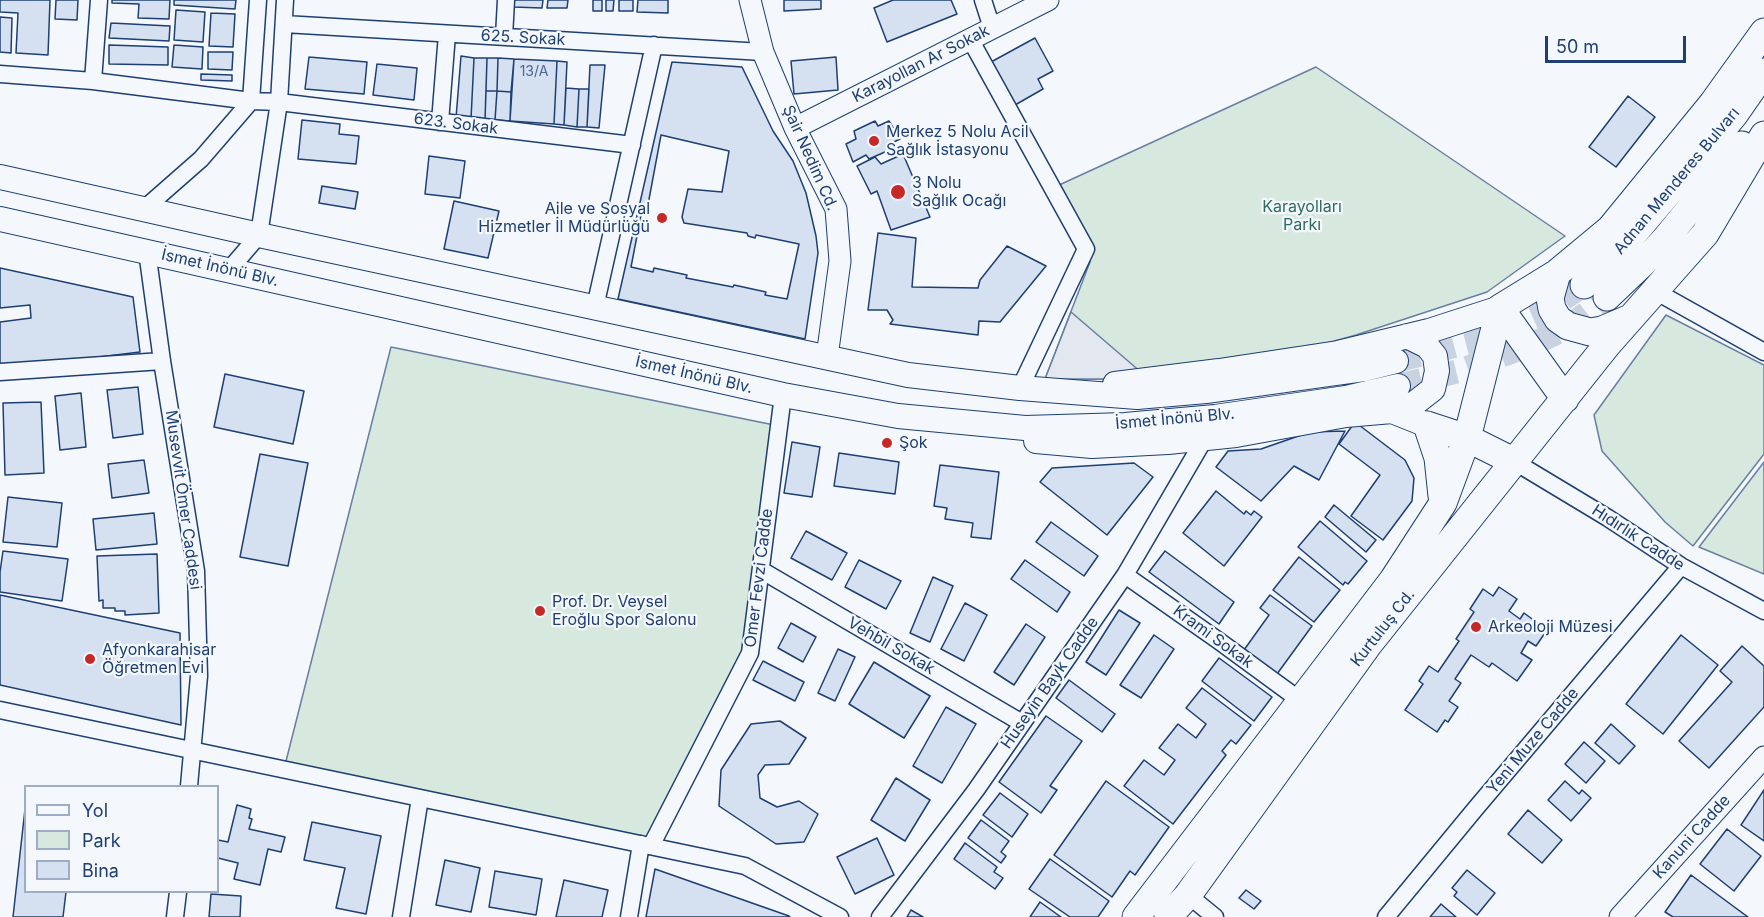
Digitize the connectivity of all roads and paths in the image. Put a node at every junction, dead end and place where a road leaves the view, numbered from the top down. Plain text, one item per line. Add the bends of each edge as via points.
1 (99, 0) edge
2 (258, 0) edge
3 (285, 0) edge
4 (506, 0) edge
5 (750, 0) edge
6 (983, 0) edge
7 (1048, 0) edge
8 (284, 24) junction
9 (992, 28) junction
10 (1764, 32) edge
11 (447, 34) junction
12 (504, 37) junction
13 (970, 39) junction
14 (654, 45) junction
15 (763, 52) junction
16 (1764, 72) edge
17 (0, 74) edge
18 (93, 81) junction
19 (251, 101) junction
20 (279, 102) junction
21 (1764, 118) edge
22 (440, 122) junction
23 (795, 128) junction
24 (1764, 135) edge
25 (632, 145) junction
26 (0, 177) edge
27 (144, 209) junction
28 (0, 219) edge
29 (259, 235) junction
30 (147, 251) junction
31 (229, 270) junction
32 (1557, 273) junction
33 (1655, 291) junction
34 (595, 307) junction
35 (1500, 308) junction
36 (1632, 318) junction
37 (1407, 336) junction
38 (1764, 352) edge
39 (827, 357) junction
40 (162, 361) junction
41 (1396, 361) tunnel mouth
42 (0, 372) edge
43 (1398, 386) tunnel mouth
44 (1020, 388) junction
45 (1072, 392) junction
46 (783, 395) junction
47 (1565, 399) junction
48 (1392, 411) junction
49 (898, 416) junction
50 (1427, 424) junction
51 (1205, 438) junction
52 (1467, 438) junction
53 (1515, 462) junction
54 (1443, 503) junction
55 (1681, 566) junction
56 (761, 570) junction
57 (1125, 574) junction
58 (1764, 611) edge
59 (1301, 701) junction
60 (0, 710) edge
61 (1022, 723) junction
62 (192, 750) junction
63 (1764, 757) edge
64 (189, 785) edge
65 (420, 798) junction
66 (646, 845) junction
67 (178, 893) edge
68 (1188, 894) junction
69 (175, 917) edge
70 (401, 917) edge
71 (629, 917) edge
72 (840, 917) edge
73 (880, 917) edge
74 (1136, 917) edge
75 (1168, 917) edge
76 (1215, 917) edge
77 (1386, 917) edge
78 (1620, 917) edge

1 - 18 street
2 - 19 street
3 - 8 street
4 - 12 street
5 - 15 street, Şair Nedim Cd.
6 - 9 street
7 - 9 street, Karayollan Ar Sokak
8 - 11 street, 625. Sokak
8 - 20 street
9 - 13 street, Karayollan Ar Sokak
10 - 32 main road via 1713,104 1610,229
11 - 12 street, 625. Sokak
11 - 22 street
12 - 14 street, 625. Sokak
13 - 23 street, Karayollan Ar Sokak
13 - 44 street via 1086,249
14 - 15 street, 625. Sokak
14 - 25 street
15 - 23 street, Şair Nedim Cd.
16 - 21 main road, Adnan Menderes Bulvarı via 1734,115 1618,252 1596,291 1647,260
17 - 18 street, 623. Sokak
18 - 19 street, 623. Sokak
19 - 20 street, 623. Sokak
19 - 27 street via 201,159
20 - 22 street, 623. Sokak
20 - 29 street
22 - 25 street, 623. Sokak
23 - 39 street, Şair Nedim Cd. via 836,208 840,261
24 - 33 main road, Kurtuluş Cd. via 1705,234
25 - 34 street
26 - 27 main road, İsmet İnönü Blv.
27 - 29 main road, İsmet İnönü Blv.
28 - 30 main road, İsmet İnönü Blv.
29 - 31 street
29 - 34 main road, İsmet İnönü Blv.
30 - 31 main road, İsmet İnönü Blv.
30 - 40 street, Musevvit Ömer Caddesi
31 - 46 main road, İsmet İnönü Blv.
32 - 35 main road
32 - 36 main road via 1550,298 1552,309 1568,326 1590,332
33 - 36 main road, Kurtuluş Cd.
33 - 38 street
34 - 39 main road, İsmet İnönü Blv.
35 - 37 main road
35 - 47 main road
35 - 52 main road, Kurtuluş Cd.
36 - 47 main road, Kurtuluş Cd.
37 - 45 main road via 1338,353
37 - 48 main road via 1427,346 1435,356 1437,372 1433,389 1415,403
39 - 44 main road, İsmet İnönü Blv. via 908,375
40 - 42 street
40 - 62 street, Musevvit Ömer Caddesi via 196,571 199,676
41 - 45 main road, İsmet İnönü Blv. via 1206,391 1137,397
43 - 49 main road, İsmet İnönü Blv. via 1237,414 1125,425 1025,428
44 - 45 main road, İsmet İnönü Blv.
46 - 49 main road, İsmet İnönü Blv.
46 - 56 street, Omer Fevzi Cadde
47 - 53 main road, Kurtuluş Cd.
48 - 50 main road
48 - 51 main road
49 - 51 main road via 987,437 1092,446
50 - 52 main road
50 - 54 main road via 1438,458
51 - 57 street, Huseyin Bayk Cadde
52 - 53 main road
52 - 54 main road, Kurtuluş Cd.
53 - 55 street, Hıdırlık Cadde
53 - 68 main road, Kurtuluş Cd. via 1368,645
54 - 59 main road, Kurtuluş Cd. via 1393,580
55 - 58 street, Hıdırlık Cadde
55 - 77 street, Yeni Muze Cadde
56 - 61 street, Vehbil Sokak
56 - 66 street, Omer Fevzi Cadde via 750,653
57 - 59 street, Krami Sokak
57 - 61 street, Huseyin Bayk Cadde
59 - 74 main road, Kurtuluş Cd.
60 - 62 street
61 - 73 street, Huseyin Bayk Cadde
62 - 64 street, Musevvit Ömer Caddesi
62 - 65 street
63 - 78 street, Kanuni Cadde
65 - 66 street
65 - 70 street
66 - 71 street, Omer Fevzi Cadde
66 - 72 street via 745,866
67 - 69 street
68 - 75 main road, Kurtuluş Cd.
68 - 76 street

